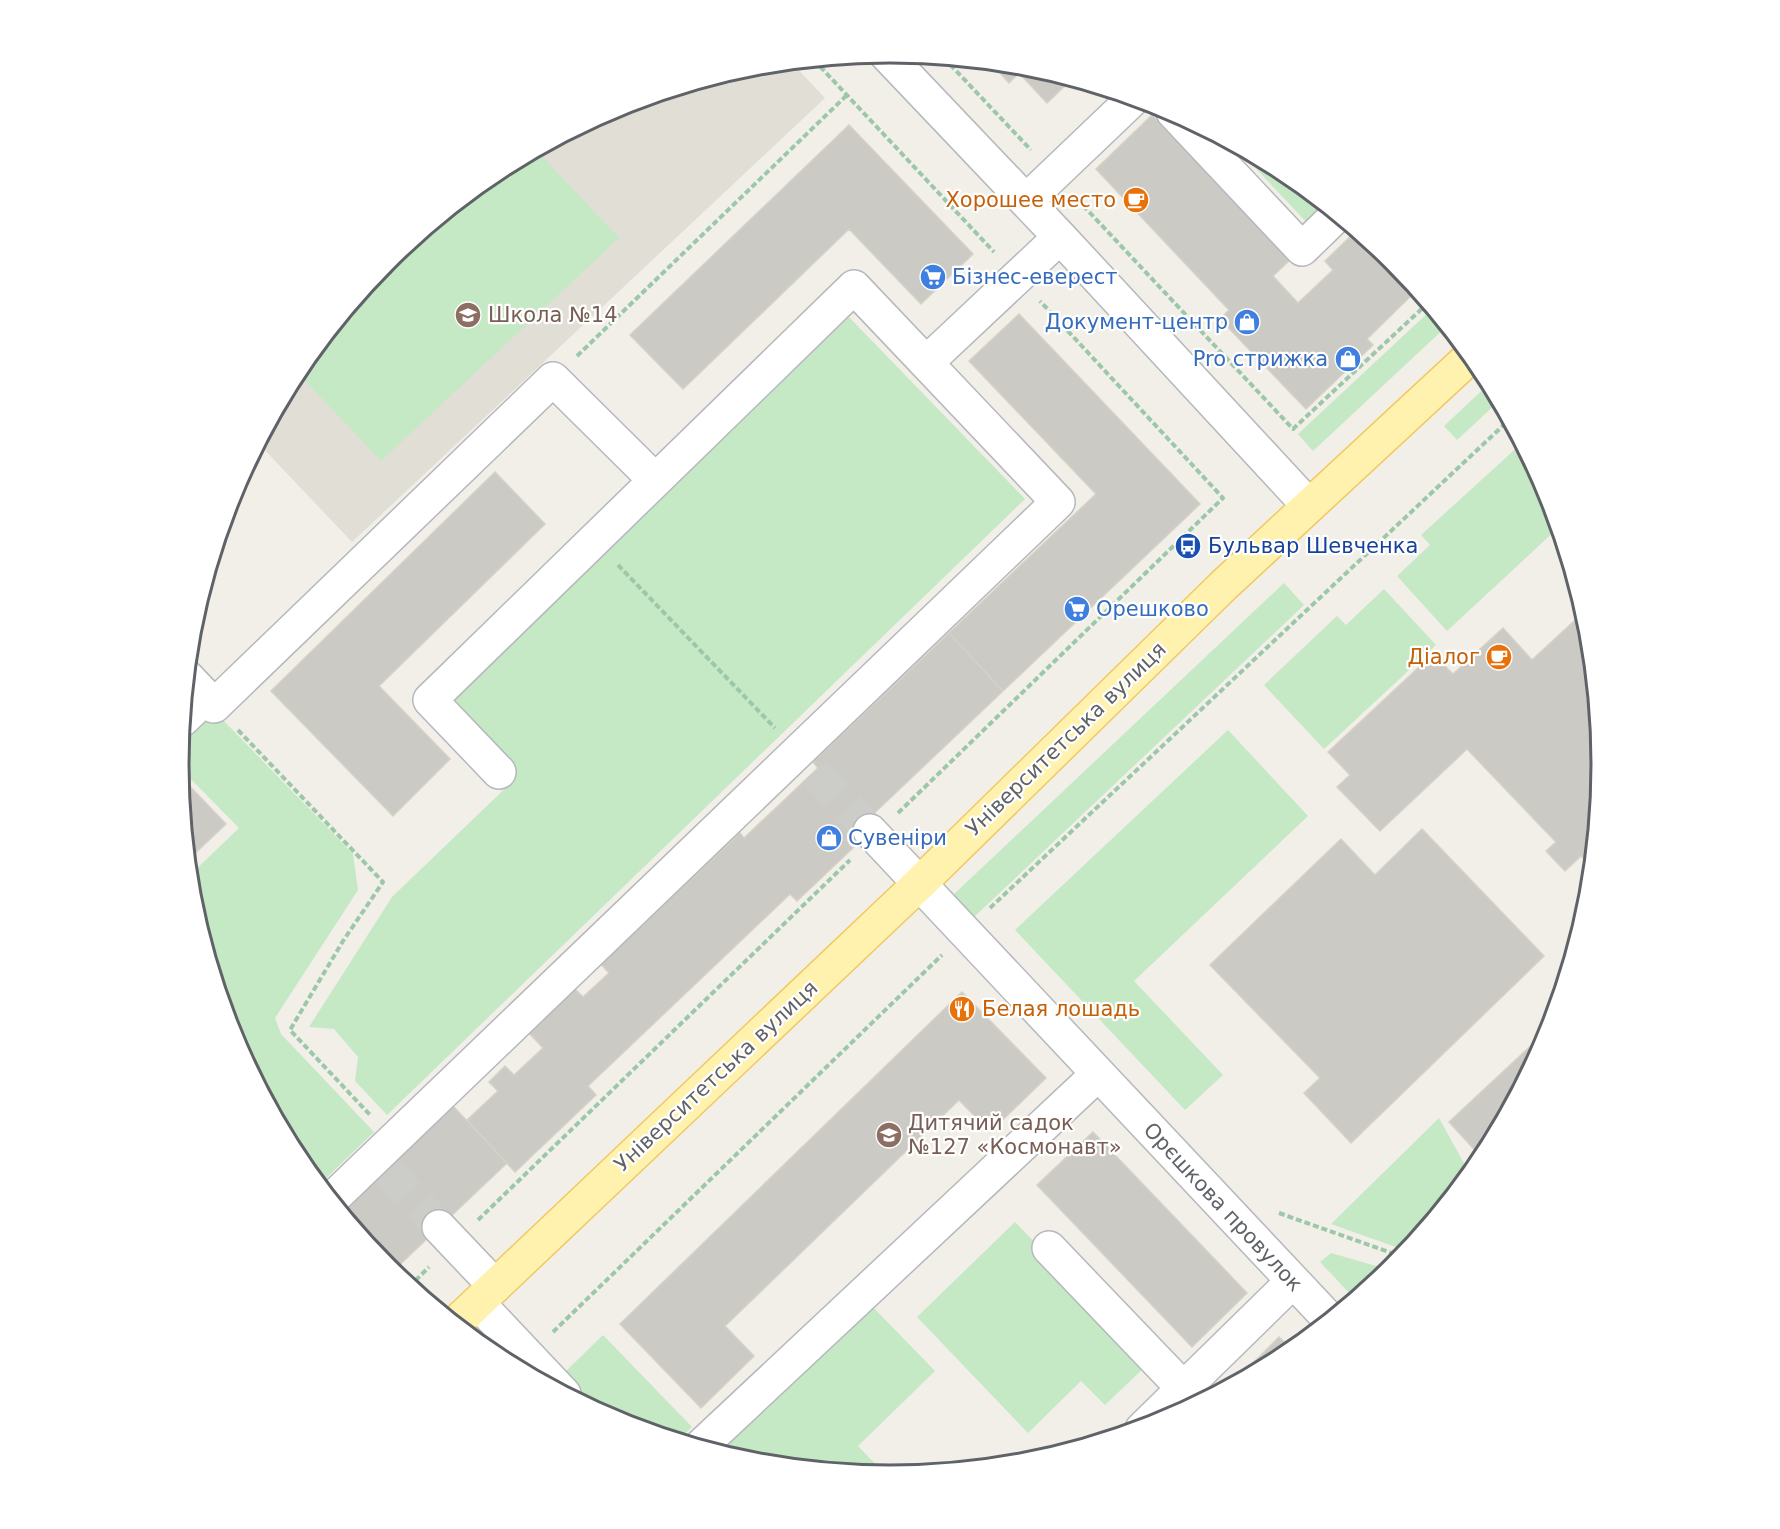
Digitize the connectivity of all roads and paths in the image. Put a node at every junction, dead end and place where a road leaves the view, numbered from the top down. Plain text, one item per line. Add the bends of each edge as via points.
1 (895, 63) edge
2 (952, 66) edge
3 (847, 95) dead end
4 (1127, 105) edge
5 (1191, 131) edge
6 (1054, 175) junction
7 (1026, 201) junction
8 (1332, 220) edge
9 (1060, 237) junction
10 (1422, 308) edge
11 (927, 362) junction
12 (1464, 362) edge
13 (553, 379) junction
14 (1504, 425) edge
15 (655, 480) junction
16 (1223, 498) dead end
17 (1309, 506) junction
18 (594, 540) junction
19 (194, 684) edge
20 (214, 706) joint
21 (191, 712) edge
22 (806, 762) junction
23 (499, 772) dead end
24 (872, 833) junction
25 (919, 884) junction
26 (965, 932) junction
27 (1098, 1074) junction
28 (385, 1156) junction
29 (336, 1196) edge
30 (1272, 1211) dead end
31 (447, 1235) junction
32 (1049, 1248) dead end
33 (1393, 1253) edge
34 (414, 1280) edge
35 (1293, 1281) junction
36 (476, 1304) edge
37 (1325, 1315) edge
38 (529, 1356) junction
39 (548, 1377) edge
40 (1183, 1388) junction
41 (1158, 1413) edge
42 (706, 1441) edge

1 - 7 street
2 - 6 path
3 - 13 path
4 - 6 street
5 - 8 street via 1302,249
6 - 7 street
6 - 10 path via 1293,429
7 - 9 street
9 - 11 street
9 - 17 street
11 - 15 street via 854,287
11 - 22 street via 1058,501
12 - 17 main road, Університетська вулиця
13 - 15 street
13 - 20 street
14 - 26 path
15 - 18 street
16 - 24 path
17 - 25 main road, Університетська вулиця
18 - 22 path
18 - 23 street via 430,700
19 - 21 street via 206,697
20 - 28 path via 383,882 290,1030
22 - 28 street
24 - 25 street, Орєшкова провулок
24 - 31 path
25 - 26 street, Орєшкова провулок
25 - 36 main road, Університетська вулиця
26 - 27 street, Орєшкова провулок
26 - 38 path
27 - 35 street, Орєшкова провулок
27 - 42 street
28 - 29 street
30 - 33 path
31 - 34 path
31 - 36 street
32 - 40 street
35 - 37 street, Орєшкова провулок
35 - 40 street
36 - 38 street
38 - 39 street
40 - 41 street

